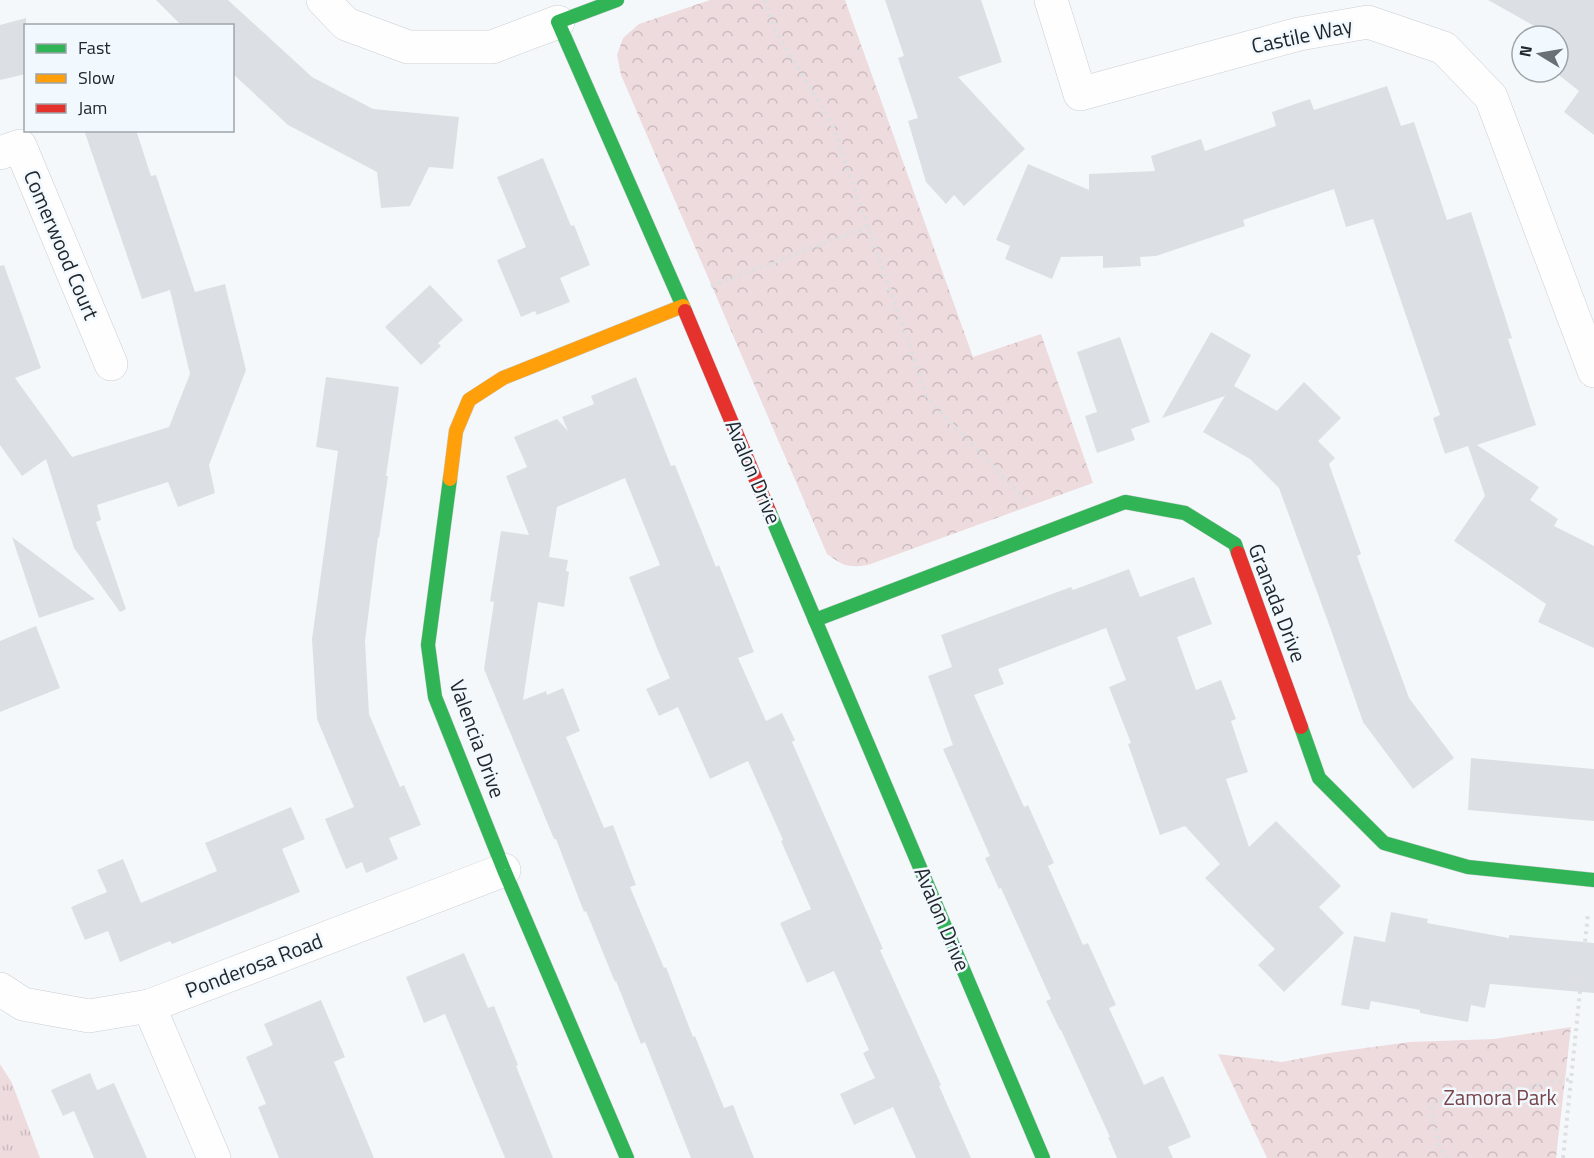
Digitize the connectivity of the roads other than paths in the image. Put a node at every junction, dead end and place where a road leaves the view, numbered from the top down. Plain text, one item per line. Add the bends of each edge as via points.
1 (323, 0) edge
2 (617, 0) edge
3 (1051, 0) edge
4 (558, 22) junction
5 (0, 153) edge
6 (683, 306) junction
7 (111, 364) dead end
8 (1594, 370) edge
9 (815, 620) junction
10 (504, 870) junction
11 (1593, 880) edge
12 (0, 989) edge
13 (149, 1006) junction
14 (214, 1158) edge
15 (627, 1158) edge
16 (1043, 1158) edge

1 - 4 street via 346,24 408,47 492,47
2 - 4 street
3 - 8 street, Castile Way via 1080,94 1299,34 1368,22 1444,48 1491,97
4 - 6 street, Avalon Drive
5 - 7 street, Comerwood Court via 20,146
6 - 9 street, Avalon Drive
6 - 10 street, Valencia Drive via 502,378 469,400 456,431 428,645 435,697
9 - 11 street, Granada Drive via 1125,502 1185,513 1235,544 1319,778 1384,843 1468,867
9 - 16 street, Avalon Drive
10 - 13 street, Ponderosa Road
10 - 15 street, Valencia Drive
12 - 13 street, Ponderosa Road via 22,1004 89,1016
13 - 14 street

